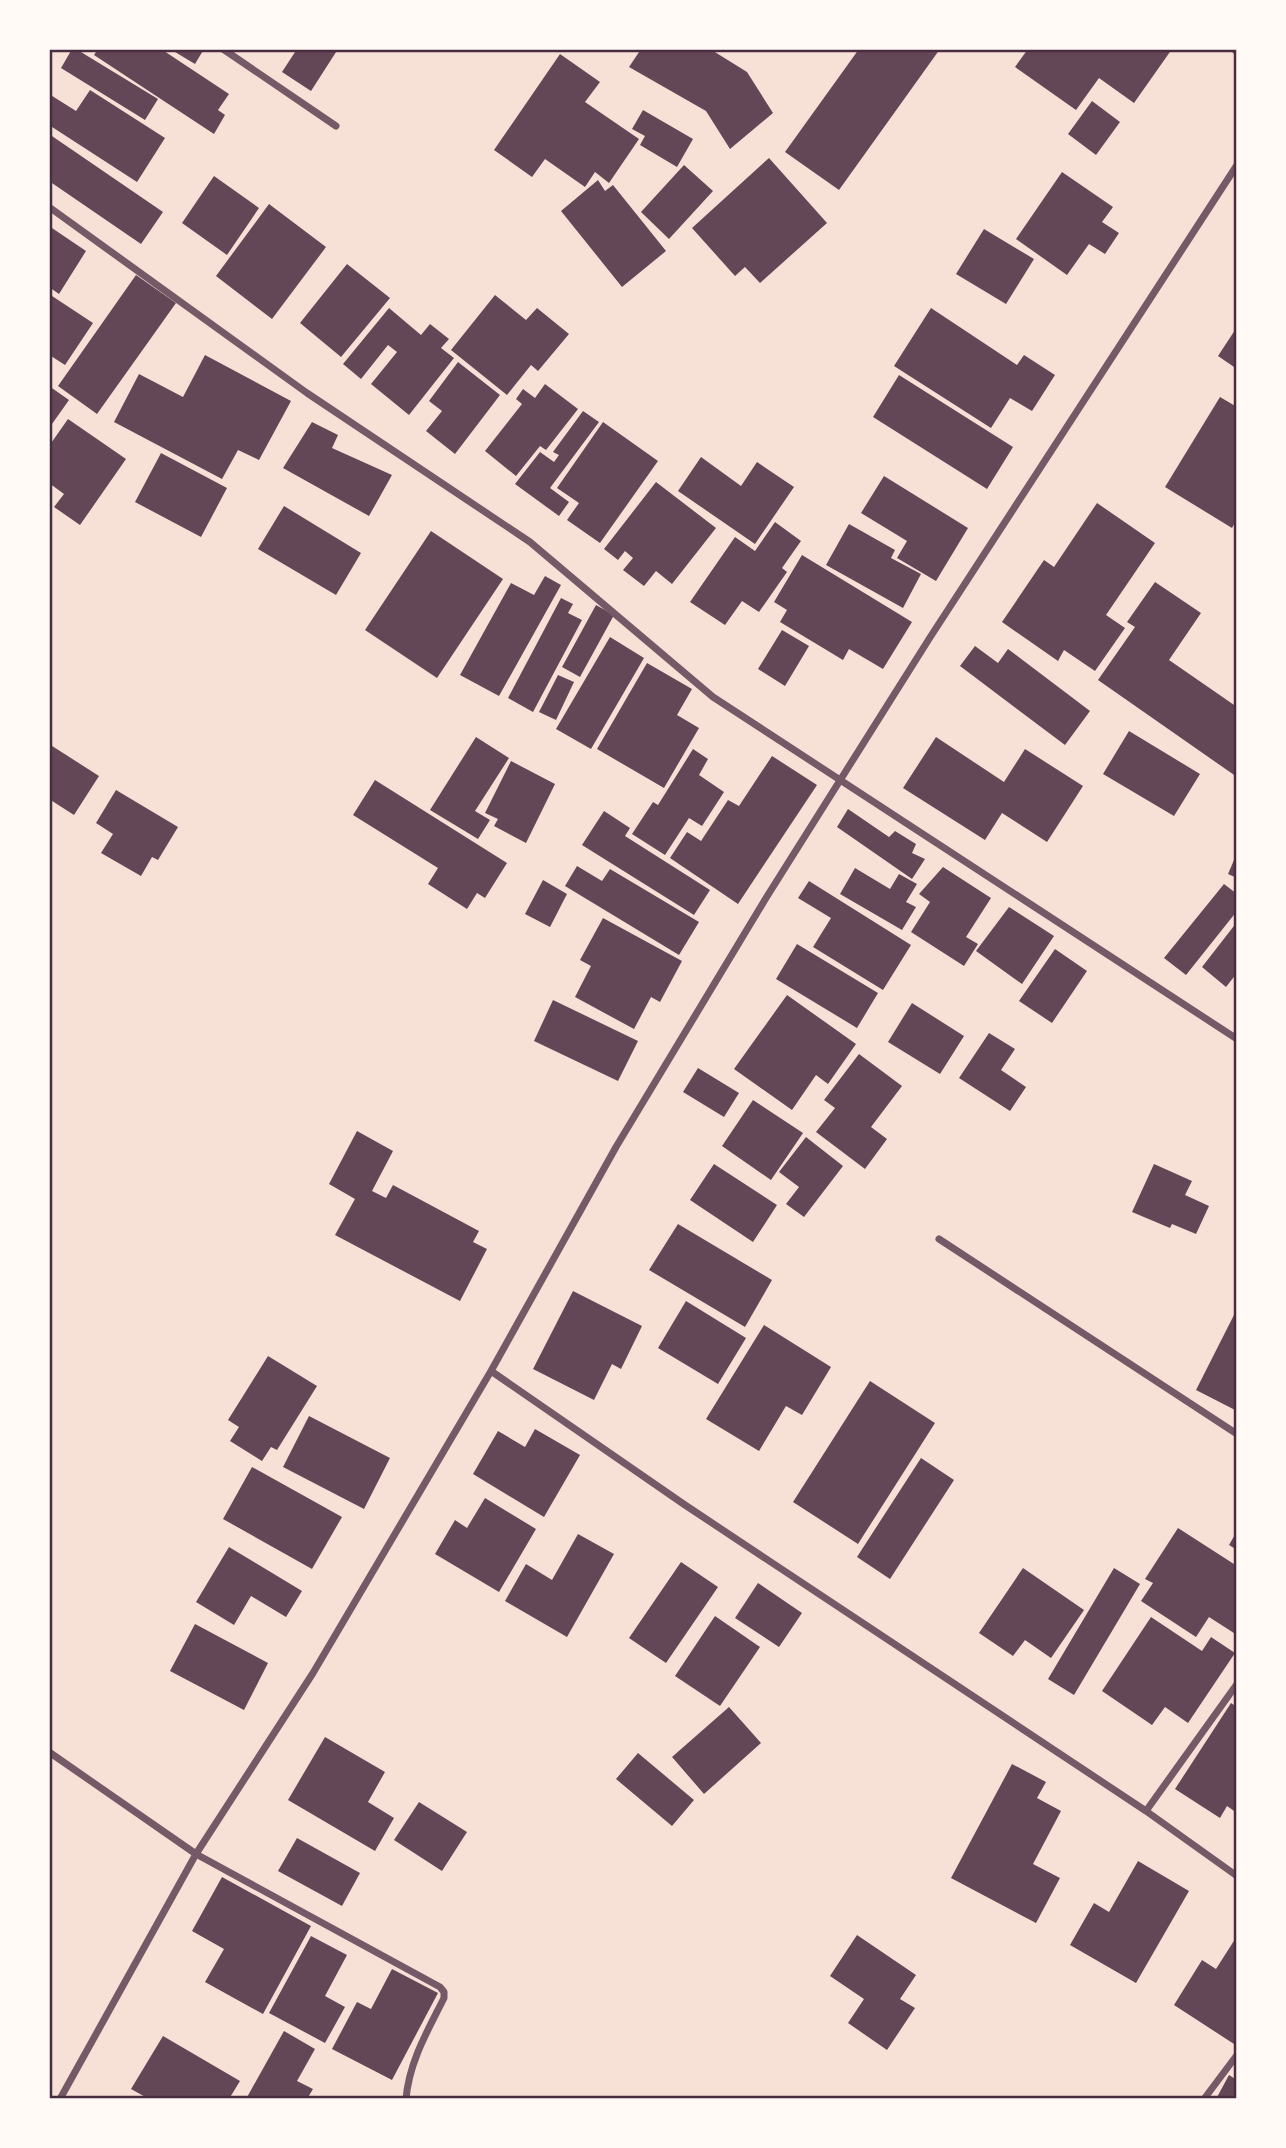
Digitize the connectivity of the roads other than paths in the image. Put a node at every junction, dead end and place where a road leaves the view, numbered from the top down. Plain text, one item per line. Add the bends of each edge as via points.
1 (223, 49) edge
2 (336, 126) dead end
3 (1237, 165) edge
4 (49, 207) edge
5 (842, 780) junction
6 (1237, 1039) edge
7 (939, 1238) dead end
8 (491, 1371) junction
9 (1237, 1434) edge
10 (1237, 1684) edge
11 (49, 1752) edge
12 (1146, 1811) junction
13 (196, 1854) junction
14 (1237, 1876) edge
15 (1237, 2055) edge
16 (60, 2099) edge
17 (406, 2099) edge
18 (1204, 2099) edge

1 - 2 street
3 - 5 street
4 - 5 street via 307,393 530,542 713,697
5 - 6 street
5 - 8 street via 615,1147
7 - 9 street
8 - 12 street via 696,1513
8 - 13 street via 313,1673
10 - 12 street
11 - 13 street
12 - 14 street
13 - 16 street
13 - 17 street via 440,1987 444,1998 415,2058
15 - 18 street

